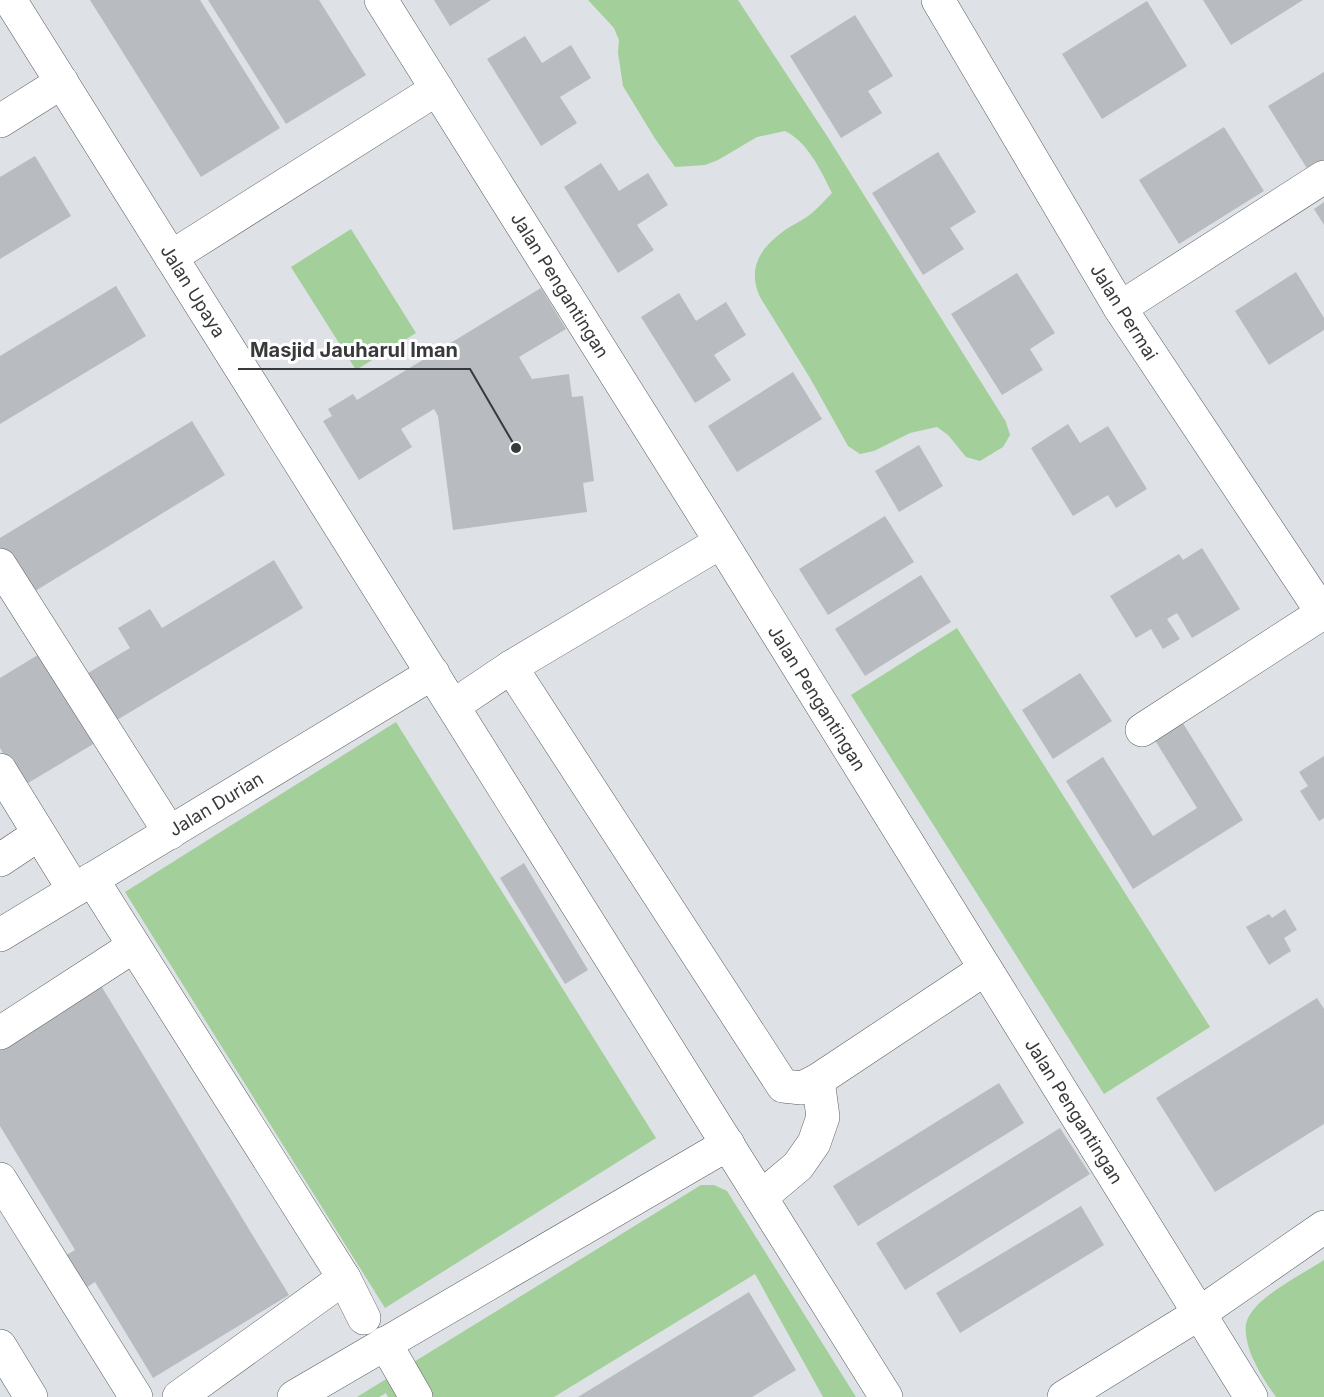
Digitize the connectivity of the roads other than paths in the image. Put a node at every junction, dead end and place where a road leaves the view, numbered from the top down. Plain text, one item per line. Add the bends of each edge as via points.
1 (10, 0) edge
2 (381, 0) edge
3 (938, 0) edge
4 (62, 82) junction
5 (437, 89) junction
6 (0, 121) edge
7 (1324, 177) edge
8 (171, 256) junction
9 (1120, 308) junction
10 (721, 542) junction
11 (0, 565) edge
12 (1324, 613) edge
13 (511, 667) junction
14 (433, 673) junction
15 (453, 706) junction
16 (1142, 730) dead end
17 (0, 770) edge
18 (170, 832) junction
19 (39, 834) junction
20 (0, 860) edge
21 (83, 885) junction
22 (0, 935) edge
23 (134, 946) junction
24 (985, 969) junction
25 (0, 1033) edge
26 (818, 1080) junction
27 (728, 1144) junction
28 (0, 1179) edge
29 (761, 1197) junction
30 (1324, 1227) edge
31 (344, 1278) junction
32 (1200, 1313) junction
33 (364, 1318) dead end
34 (385, 1343) junction
35 (0, 1346) edge
36 (32, 1397) edge
37 (136, 1397) edge
38 (179, 1397) edge
39 (294, 1397) edge
40 (416, 1397) edge
41 (886, 1397) edge
42 (1064, 1397) edge
43 (1251, 1397) edge

1 - 4 street, Jalan Upaya
2 - 5 street, Jalan Pengantingan
3 - 9 street, Jalan Permai
4 - 6 street
4 - 8 street, Jalan Upaya
5 - 8 street
5 - 10 street, Jalan Pengantingan
7 - 9 street
8 - 14 street, Jalan Upaya
9 - 12 street, Jalan Permai
10 - 13 street
10 - 24 street, Jalan Pengantingan
11 - 18 street
12 - 16 street
13 - 15 street
13 - 26 street via 783,1086 802,1088
14 - 15 street, Jalan Upaya
14 - 18 street, Jalan Durian
15 - 27 street, Jalan Upaya
17 - 19 street
18 - 21 street, Jalan Durian
19 - 20 street
19 - 21 street
21 - 22 street, Jalan Durian
21 - 23 street
23 - 25 street
23 - 31 street
24 - 26 street
24 - 32 street, Jalan Pengantingan
26 - 29 street via 824,1117 814,1143 798,1166
27 - 29 street, Jalan Upaya
27 - 34 street
28 - 37 street
29 - 41 street, Jalan Upaya
30 - 32 street
31 - 33 street
31 - 38 street
32 - 42 street
32 - 43 street, Jalan Pengantingan
34 - 39 street
34 - 40 street
35 - 36 street

